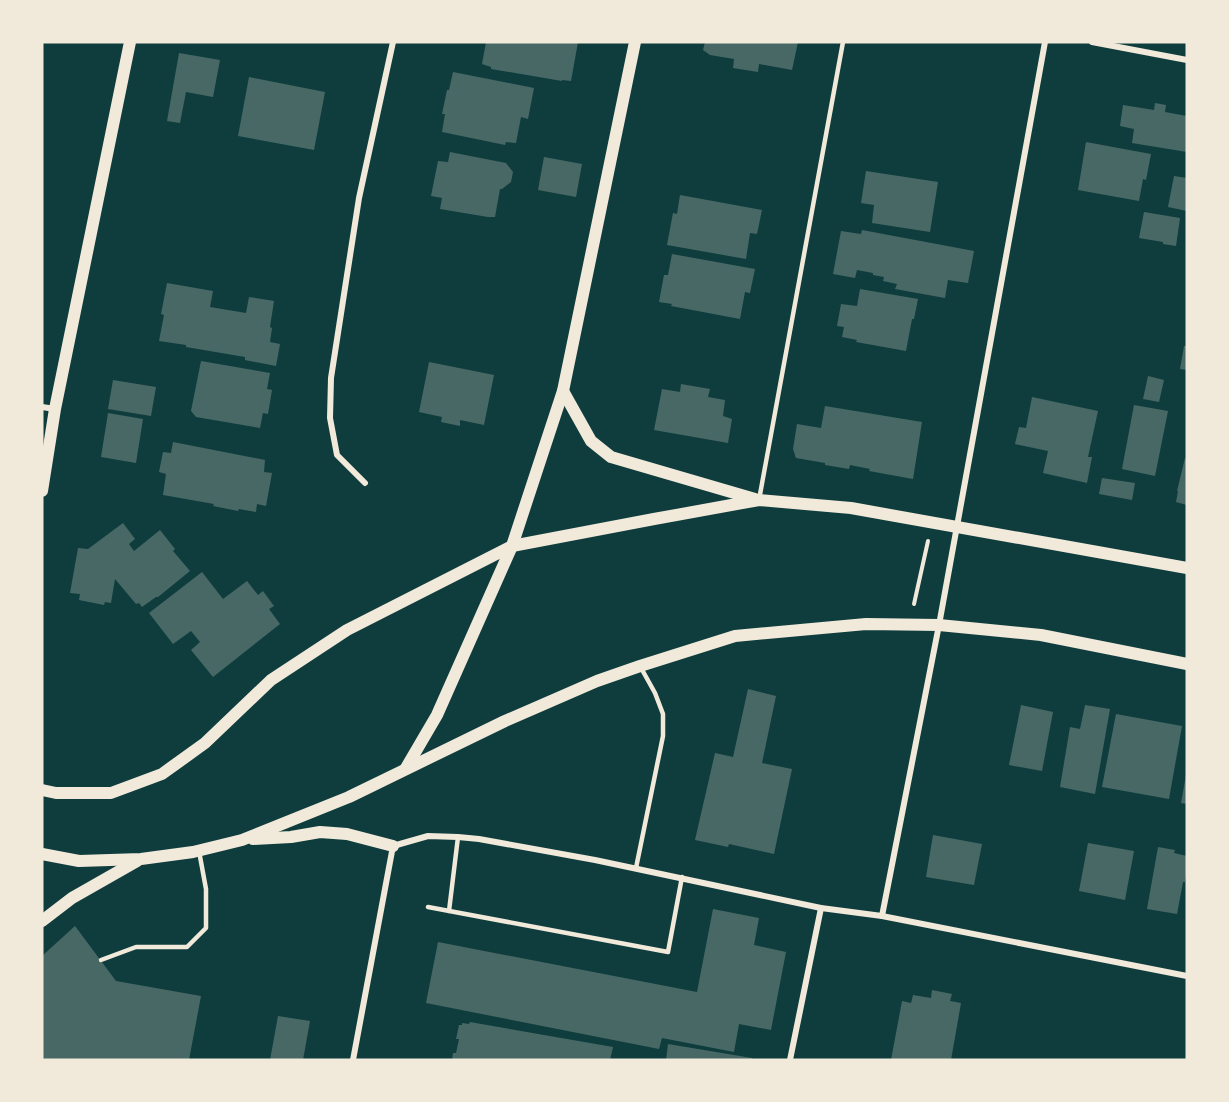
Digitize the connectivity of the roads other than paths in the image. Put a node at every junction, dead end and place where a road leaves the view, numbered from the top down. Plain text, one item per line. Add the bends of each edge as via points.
1 (130, 42) edge
2 (393, 42) edge
3 (635, 42) edge
4 (843, 42) edge
5 (1045, 42) edge
6 (1092, 42) edge
7 (1187, 60) edge
8 (563, 391) junction
9 (42, 407) edge
10 (55, 410) junction
11 (366, 483) dead end
12 (42, 491) edge
13 (759, 500) junction
14 (957, 525) junction
15 (512, 546) junction
16 (1187, 568) edge
17 (939, 625) junction
18 (1187, 664) edge
19 (640, 666) junction
20 (405, 769) junction
21 (42, 790) edge
22 (458, 837) junction
23 (243, 840) junction
24 (393, 846) junction
25 (199, 851) junction
26 (42, 854) edge
27 (141, 859) junction
28 (636, 868) junction
29 (682, 877) junction
30 (428, 907) dead end
31 (821, 908) junction
32 (449, 911) junction
33 (882, 916) junction
34 (42, 921) edge
35 (101, 960) dead end
36 (1187, 976) edge
37 (353, 1060) edge
38 (790, 1060) edge

1 - 10 main road
2 - 11 street via 359,198 331,378 330,418 337,455
3 - 8 main road
4 - 13 lane
5 - 14 street
6 - 7 street
8 - 13 main road via 591,441 611,457
8 - 15 main road
9 - 10 street
10 - 12 main road
13 - 14 main road via 851,508
13 - 15 main road
14 - 16 main road
14 - 17 street
15 - 20 main road via 436,715
15 - 21 main road via 347,630 271,680 205,743 162,774 111,793
17 - 18 main road via 1041,635
17 - 19 main road via 866,624 735,636
17 - 33 street
19 - 20 main road via 516,716
19 - 28 lane via 663,714 663,736
20 - 23 main road
22 - 24 street via 428,836
22 - 28 street
22 - 32 lane
23 - 24 main road via 320,832 347,834
23 - 25 main road
24 - 37 street
25 - 27 main road
25 - 35 lane via 206,889 206,928 187,947 136,947
26 - 27 main road via 79,861
27 - 34 main road via 72,898
28 - 29 street
29 - 31 street
29 - 32 lane via 668,951
30 - 32 lane
31 - 33 street
31 - 38 street
33 - 36 street

